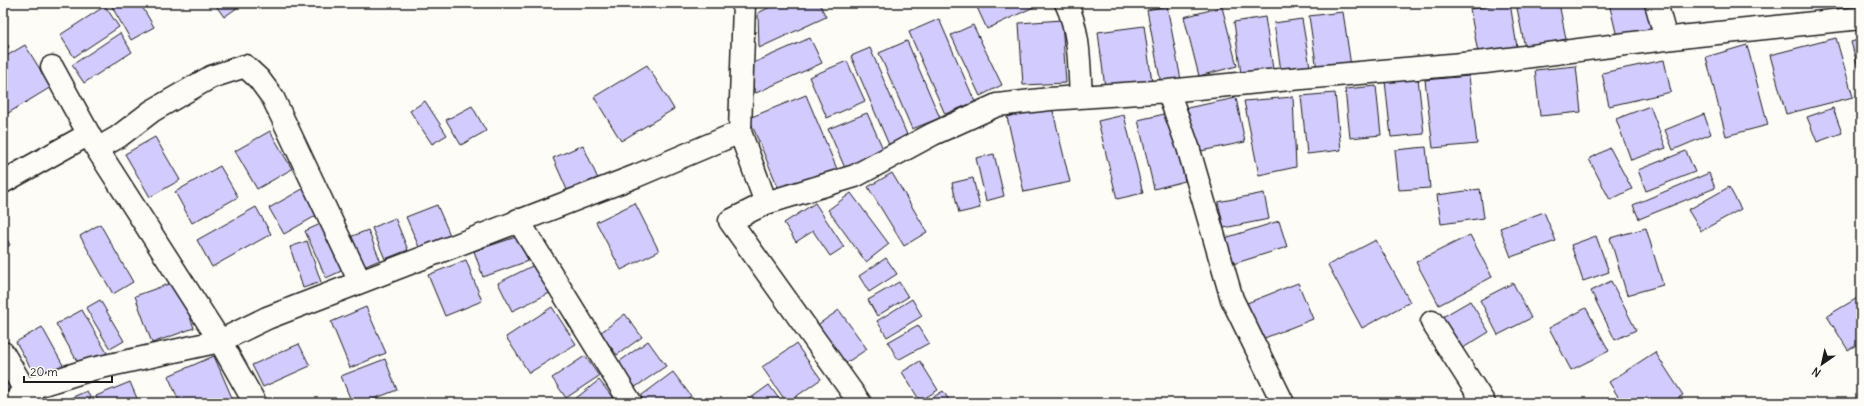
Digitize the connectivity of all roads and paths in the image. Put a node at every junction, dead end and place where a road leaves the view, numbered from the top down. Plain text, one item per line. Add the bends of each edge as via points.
1 (744, 3) edge
2 (1066, 3) edge
3 (1656, 3) edge
4 (1861, 18) edge
5 (1666, 39) junction
6 (52, 67) dead end
7 (1168, 91) junction
8 (1081, 97) junction
9 (740, 132) junction
10 (93, 142) junction
11 (3, 182) edge
12 (766, 203) junction
13 (518, 220) junction
14 (360, 282) junction
15 (1432, 322) dead end
16 (220, 341) junction
17 (3, 353) edge
18 (23, 399) edge
19 (255, 403) edge
20 (631, 403) edge
21 (860, 403) edge
22 (1283, 403) edge
23 (1484, 403) edge

1 - 9 street
2 - 8 street via 1074,19 1077,37
3 - 5 street
4 - 5 street
5 - 7 street via 1485,62
6 - 10 street
7 - 8 street
7 - 22 street via 1188,147 1232,299
8 - 12 street via 998,105 933,134 855,176
9 - 12 street
9 - 13 street via 636,176
10 - 11 street
10 - 14 street via 118,137 152,111 211,77 245,66 260,80 273,98
10 - 16 street
12 - 21 street via 730,221
13 - 14 street
13 - 20 street
14 - 16 street via 267,318
15 - 23 street
16 - 18 street via 92,369
16 - 19 street
17 - 18 street

